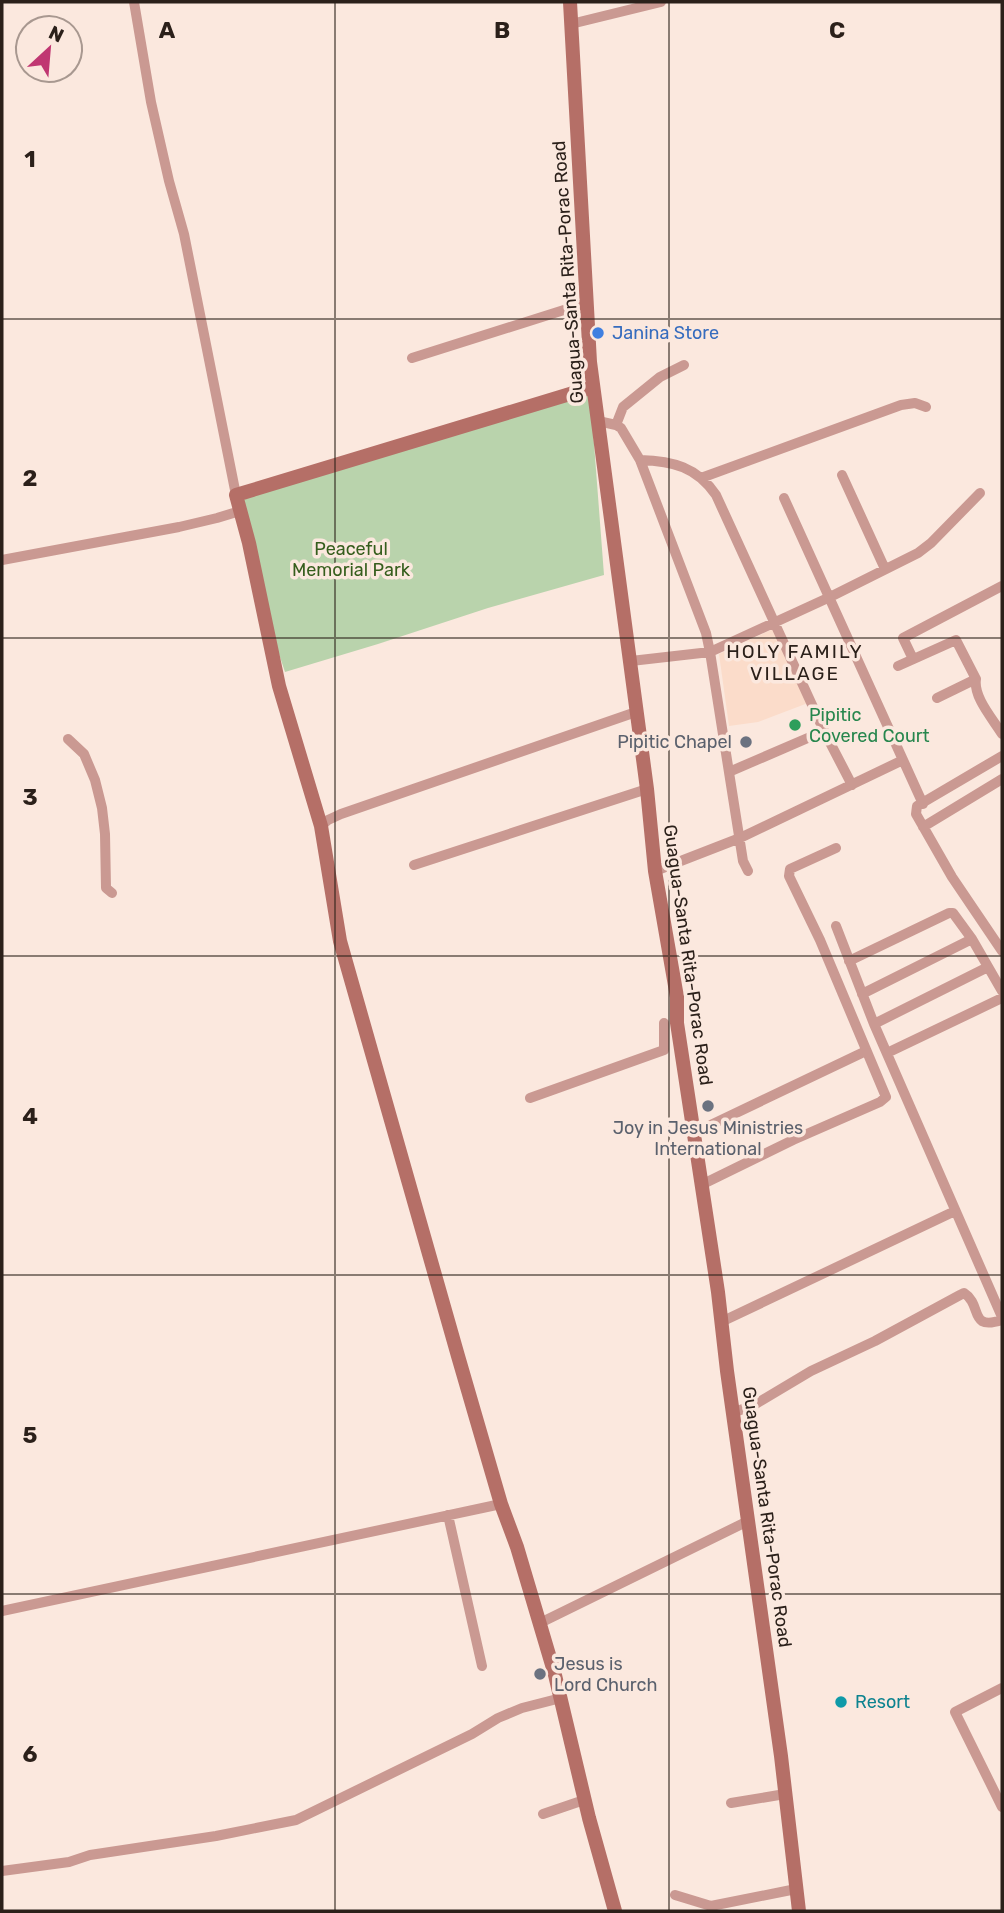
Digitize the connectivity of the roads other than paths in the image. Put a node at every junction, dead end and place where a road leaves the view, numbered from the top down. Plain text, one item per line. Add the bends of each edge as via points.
1 (134, 2) edge
2 (570, 2) edge
3 (661, 2) edge
4 (571, 24) junction
5 (586, 303) junction
6 (412, 358) dead end
7 (684, 365) dead end
8 (593, 387) junction
9 (926, 407) dead end
10 (598, 421) junction
11 (616, 425) junction
12 (640, 460) junction
13 (842, 475) dead end
14 (701, 478) junction
15 (980, 493) dead end
16 (236, 495) junction
17 (784, 498) dead end
18 (240, 511) junction
19 (2, 560) edge
20 (885, 569) junction
21 (1002, 586) edge
22 (830, 597) junction
23 (775, 623) junction
24 (710, 652) junction
25 (913, 659) junction
26 (631, 661) junction
27 (898, 666) dead end
28 (976, 679) junction
29 (937, 698) dead end
30 (636, 712) junction
31 (824, 732) junction
32 (1002, 734) edge
33 (68, 739) dead end
34 (1002, 756) edge
35 (903, 760) junction
36 (729, 772) junction
37 (1002, 779) edge
38 (852, 785) junction
39 (647, 789) junction
40 (923, 804) junction
41 (321, 826) junction
42 (923, 827) junction
43 (740, 838) junction
44 (836, 848) dead end
45 (414, 864) dead end
46 (655, 871) junction
47 (748, 871) dead end
48 (112, 893) dead end
49 (836, 926) dead end
50 (972, 939) junction
51 (1002, 951) edge
52 (849, 961) junction
53 (988, 967) junction
54 (1002, 991) edge
55 (862, 994) junction
56 (1002, 998) edge
57 (664, 1023) dead end
58 (874, 1024) junction
59 (866, 1051) junction
60 (887, 1053) junction
61 (530, 1098) dead end
62 (694, 1133) junction
63 (701, 1185) junction
64 (955, 1211) junction
65 (1002, 1319) edge
66 (721, 1322) junction
67 (732, 1413) junction
68 (501, 1504) junction
69 (448, 1516) junction
70 (748, 1521) junction
71 (2, 1611) edge
72 (540, 1623) junction
73 (482, 1667) dead end
74 (1002, 1688) edge
75 (561, 1698) junction
76 (785, 1794) junction
77 (584, 1800) junction
78 (731, 1803) dead end
79 (1002, 1807) edge
80 (542, 1814) dead end
81 (2, 1871) edge
82 (796, 1889) junction
83 (676, 1895) dead end
84 (615, 1911) edge
85 (799, 1911) edge

1 - 16 street via 151,102 184,234
2 - 4 main road, Guagua-Santa Rita-Porac Road
3 - 4 street
4 - 5 main road, Guagua-Santa Rita-Porac Road
5 - 6 street
5 - 8 main road, Guagua-Santa Rita-Porac Road
7 - 11 street via 660,377 623,407
8 - 10 main road, Guagua-Santa Rita-Porac Road
8 - 16 main road
9 - 14 street via 901,405
10 - 11 street
10 - 26 main road, Guagua-Santa Rita-Porac Road
11 - 12 street
12 - 14 street via 675,464
12 - 24 street
13 - 20 street
14 - 23 street via 721,505
15 - 20 street via 931,543
16 - 18 main road
17 - 22 street
18 - 19 street
18 - 41 main road via 279,686
20 - 22 street
21 - 25 street via 903,638
22 - 23 street
22 - 35 street
23 - 24 street
23 - 31 street
24 - 26 street
24 - 36 street
25 - 27 street
25 - 28 street via 957,640
26 - 30 main road, Guagua-Santa Rita-Porac Road
28 - 29 street
28 - 32 street via 977,692
30 - 39 main road, Guagua-Santa Rita-Porac Road
30 - 41 street via 341,814
31 - 36 street
31 - 38 street
33 - 48 street via 84,754 95,780 106,834 106,888
34 - 40 street
35 - 38 street
35 - 40 street
36 - 43 street
37 - 42 street
38 - 43 street
39 - 45 street
39 - 46 main road, Guagua-Santa Rita-Porac Road
40 - 42 street via 915,809
41 - 68 main road via 341,941
42 - 51 street
43 - 46 street
43 - 47 street
44 - 59 street via 789,872
46 - 62 main road, Guagua-Santa Rita-Porac Road
49 - 52 street
50 - 52 street via 949,913
50 - 53 street
50 - 55 street
52 - 55 street
53 - 54 street
53 - 58 street
55 - 58 street
56 - 60 street
57 - 61 street via 664,1049
58 - 60 street
59 - 62 street
59 - 63 street via 886,1097 880,1102
60 - 64 street
62 - 63 main road, Guagua-Santa Rita-Porac Road
63 - 66 main road, Guagua-Santa Rita-Porac Road
64 - 65 street
64 - 66 street
65 - 67 street via 991,1324 979,1320 969,1296 960,1294
66 - 67 main road, Guagua-Santa Rita-Porac Road
67 - 70 main road, Guagua-Santa Rita-Porac Road
68 - 69 street
68 - 72 main road
69 - 71 street
69 - 73 street
70 - 72 street
70 - 76 main road, Guagua-Santa Rita-Porac Road
72 - 75 main road
74 - 79 street via 955,1712
75 - 77 main road
75 - 81 street via 498,1718 296,1819
76 - 78 street
76 - 82 main road, Guagua-Santa Rita-Porac Road
77 - 80 street
77 - 84 main road
82 - 83 street via 711,1906
82 - 85 main road, Guagua-Santa Rita-Porac Road

